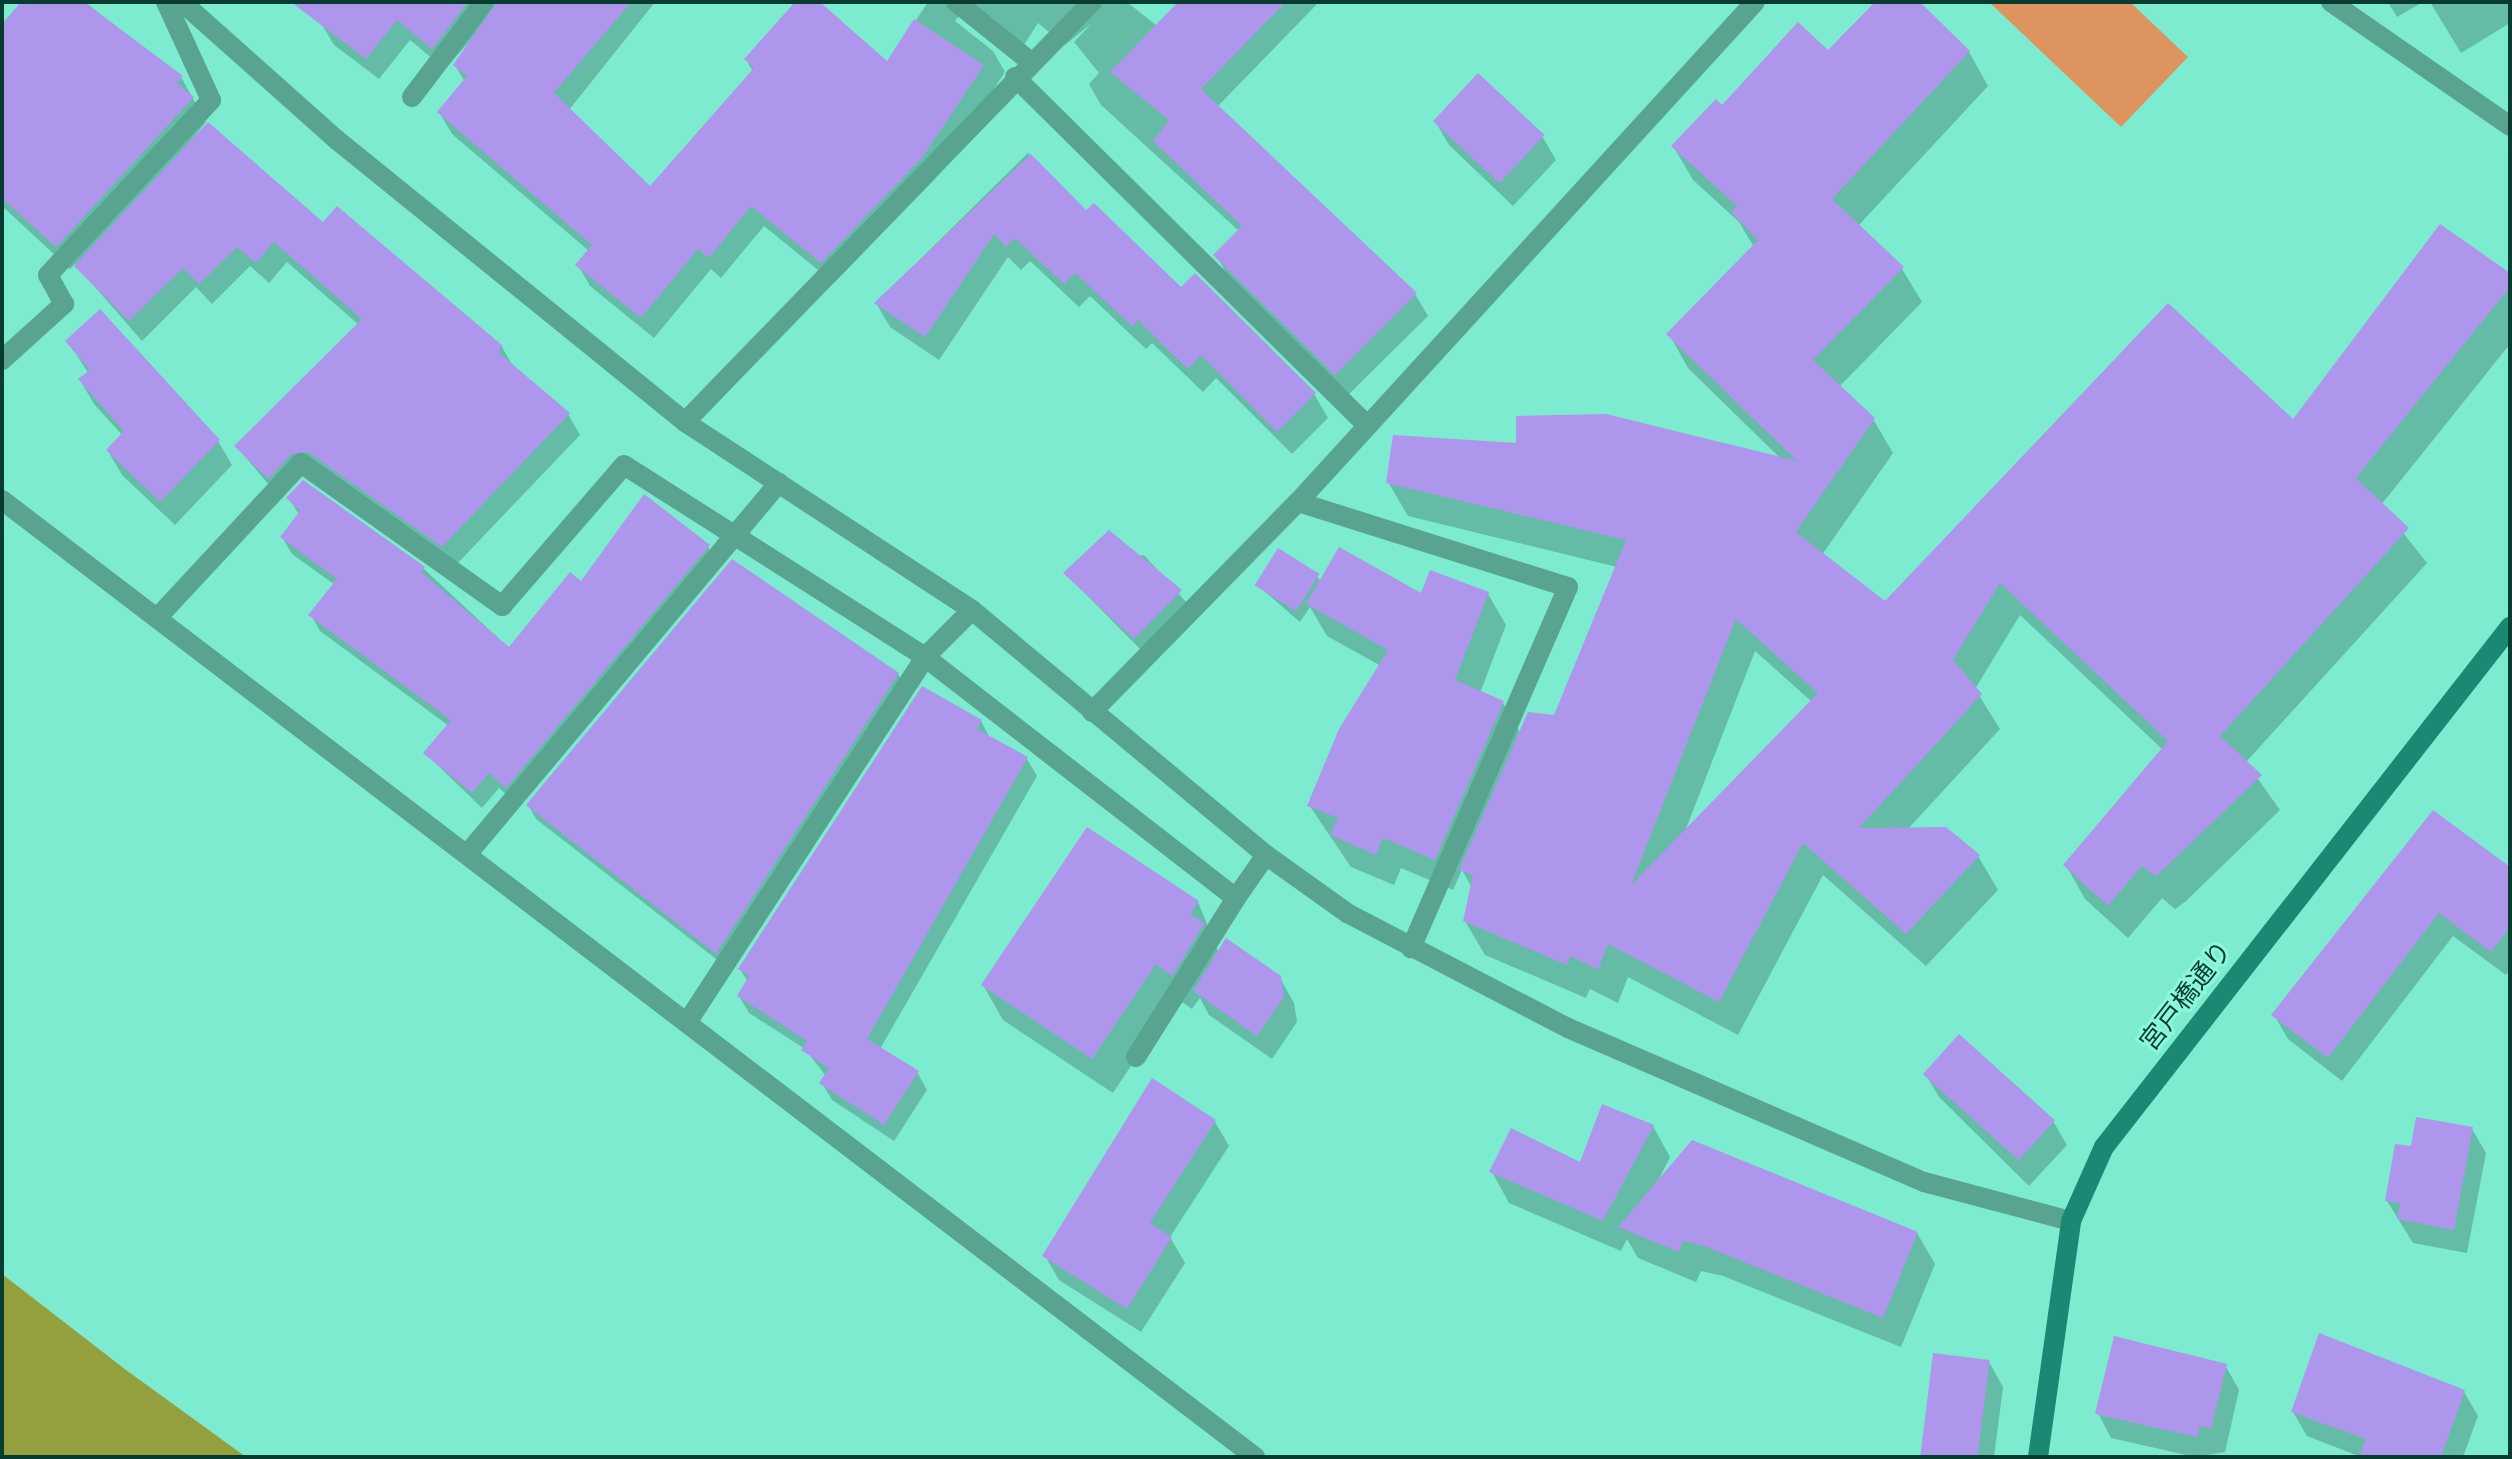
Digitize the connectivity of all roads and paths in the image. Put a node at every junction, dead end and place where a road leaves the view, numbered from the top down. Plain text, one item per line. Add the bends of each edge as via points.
1 (166, 2) edge
2 (182, 2) edge
3 (484, 2) edge
4 (956, 2) edge
5 (1092, 2) edge
6 (1755, 2) edge
7 (2331, 2) edge
8 (1031, 62) junction
9 (1015, 77) junction
10 (412, 97) dead end
11 (2510, 126) edge
12 (2, 360) edge
13 (685, 422) junction
14 (1367, 425) junction
15 (779, 483) junction
16 (2, 500) edge
17 (1298, 502) junction
18 (736, 534) junction
19 (972, 610) junction
20 (157, 618) junction
21 (2510, 627) edge
22 (925, 657) junction
23 (1092, 712) junction
24 (469, 852) junction
25 (1266, 855) junction
26 (1236, 898) junction
27 (1411, 948) junction
28 (688, 1021) junction
29 (1136, 1057) dead end
30 (2071, 1221) junction
31 (1255, 1457) edge
32 (2038, 1457) edge

1 - 12 street via 211,100 48,275 64,304
2 - 13 street via 337,140
3 - 10 street
4 - 8 street
5 - 8 street
6 - 14 street
7 - 11 street
8 - 9 street
9 - 13 street
9 - 14 street
13 - 15 street
14 - 17 street
15 - 18 street
15 - 19 street
16 - 20 street
17 - 23 street
17 - 27 street via 1568,587
18 - 20 street via 624,465 502,606 301,463
18 - 22 street
18 - 24 street
19 - 22 street
19 - 23 street
20 - 24 street
21 - 30 street, 宮戸橋通り via 2104,1147
22 - 26 street
22 - 28 street
23 - 25 street
24 - 28 street
25 - 26 street
25 - 27 street
26 - 29 street
27 - 30 street via 1568,1028 1924,1182
28 - 31 street
30 - 32 street, 宮戸橋通り

